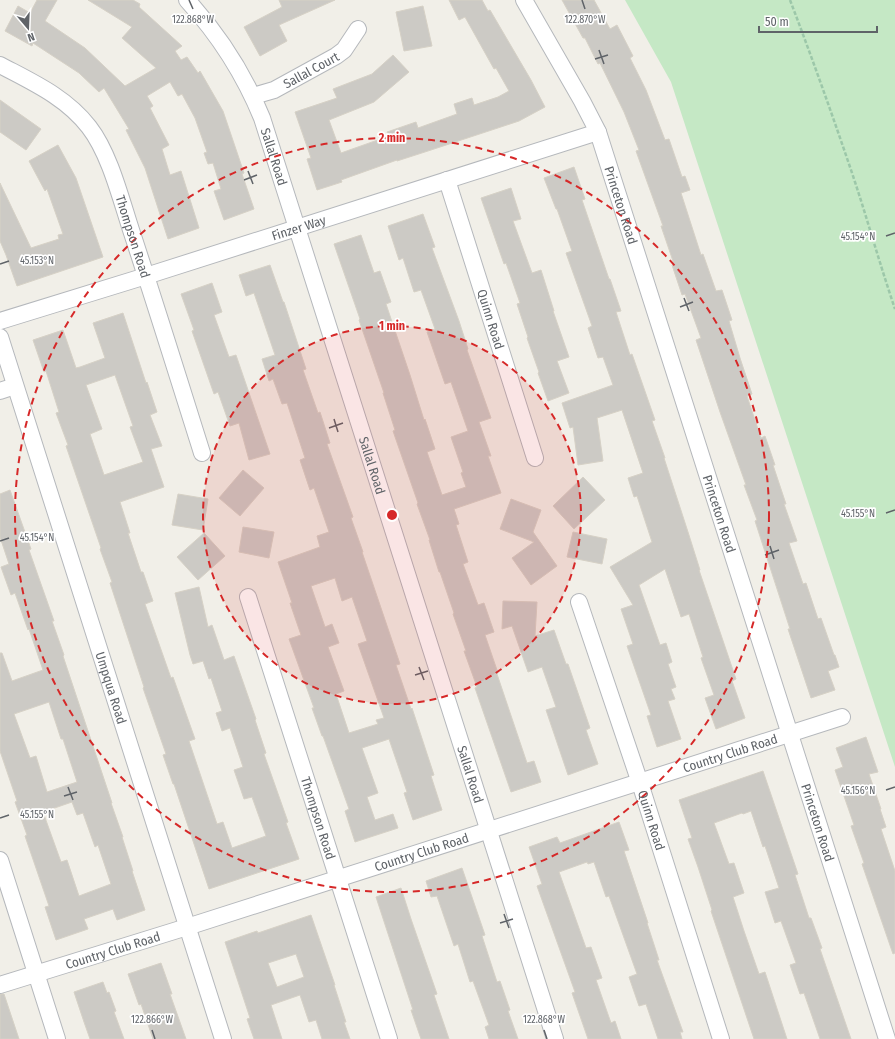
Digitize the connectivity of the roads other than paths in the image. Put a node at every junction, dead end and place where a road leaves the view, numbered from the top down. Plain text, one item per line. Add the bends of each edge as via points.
1 (187, 0) edge
2 (524, 0) edge
3 (358, 29) dead end
4 (0, 65) edge
5 (253, 96) junction
6 (598, 132) junction
7 (447, 180) junction
8 (296, 228) junction
9 (146, 276) junction
10 (0, 321) edge
11 (0, 337) edge
12 (7, 388) edge
13 (202, 453) dead end
14 (535, 458) dead end
15 (248, 597) dead end
16 (579, 602) dead end
17 (842, 717) dead end
18 (790, 733) junction
19 (640, 783) junction
20 (488, 831) junction
21 (0, 860) edge
22 (338, 878) junction
23 (187, 927) junction
24 (36, 973) junction
25 (0, 985) edge
26 (57, 1039) edge
27 (223, 1039) edge
28 (389, 1039) edge
29 (555, 1039) edge
30 (721, 1039) edge
31 (887, 1039) edge

1 - 5 street, Sallal Road via 212,29
2 - 6 street, Princeton Road
3 - 5 street, Sallal Court via 344,50 336,56 274,90
4 - 9 street, Thompson Road via 63,101 90,128 108,162
5 - 8 street, Sallal Road
6 - 7 street, Finzer Way
6 - 18 street, Princeton Road
7 - 8 street, Finzer Way
7 - 14 street, Quinn Road
8 - 9 street, Finzer Way
8 - 20 street, Sallal Road
9 - 10 street, Finzer Way
9 - 13 street, Thompson Road
11 - 12 street, Umpqua Road
12 - 23 street, Umpqua Road
15 - 22 street, Thompson Road
16 - 19 street, Quinn Road
17 - 18 street, Country Club Road
18 - 19 street, Country Club Road
18 - 31 street, Princeton Road
19 - 20 street, Country Club Road
19 - 30 street, Quinn Road
20 - 22 street, Country Club Road
20 - 29 street, Sallal Road
21 - 24 street
22 - 23 street, Country Club Road
22 - 28 street, Thompson Road
23 - 24 street, Country Club Road
23 - 27 street, Umpqua Road
24 - 25 street, Country Club Road
24 - 26 street

